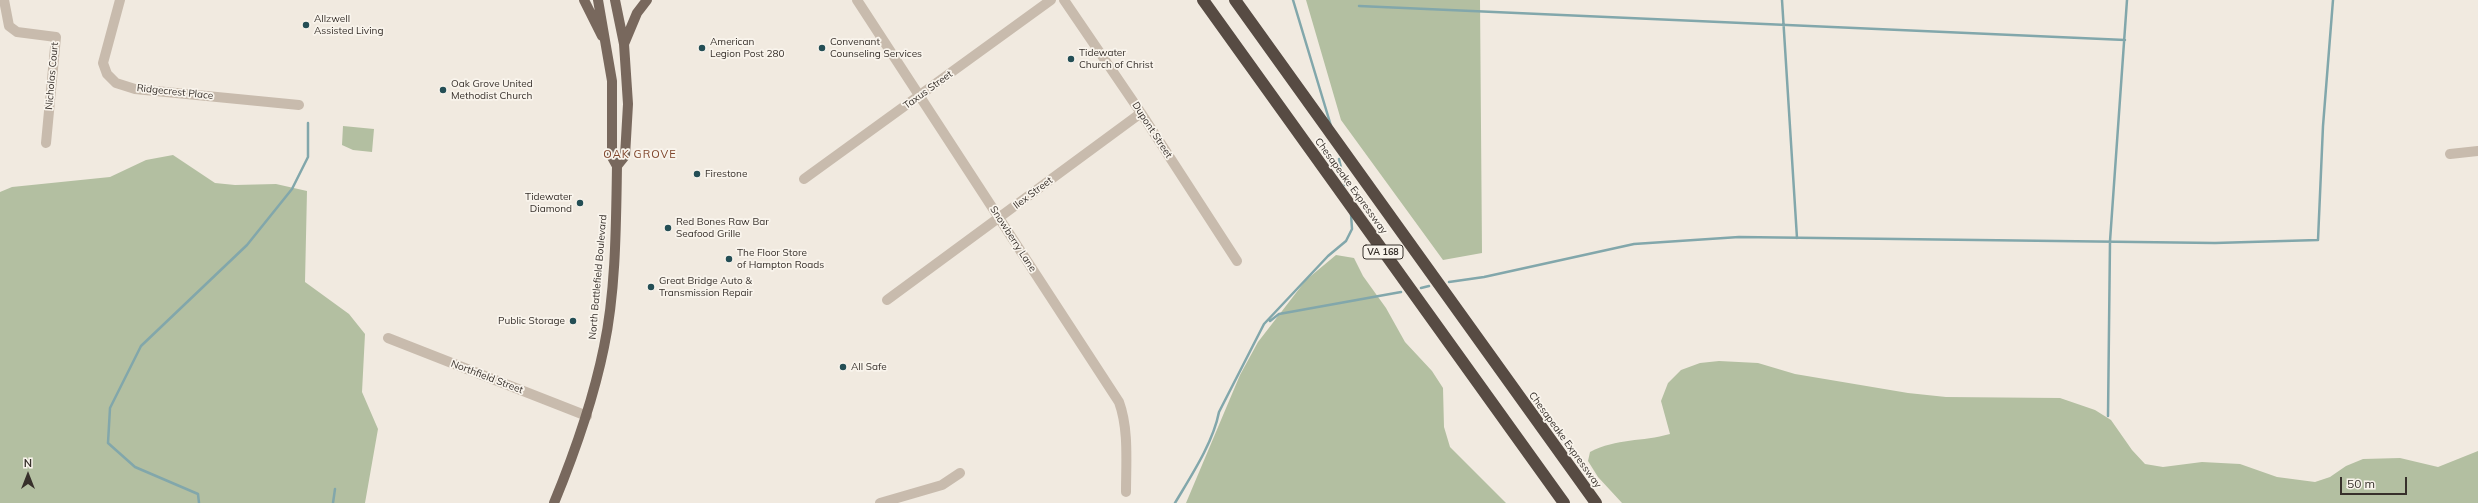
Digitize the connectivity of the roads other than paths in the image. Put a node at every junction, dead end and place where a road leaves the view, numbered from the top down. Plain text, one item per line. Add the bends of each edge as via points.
1 (4, 0) edge
2 (120, 0) edge
3 (584, 0) edge
4 (598, 0) edge
5 (615, 0) edge
6 (647, 0) edge
7 (857, 0) edge
8 (1051, 0) edge
9 (1064, 0) edge
10 (1203, 0) edge
11 (1235, 0) edge
12 (1245, 0) edge
13 (624, 44) junction
14 (608, 50) junction
15 (920, 96) junction
16 (299, 106) dead end
17 (1141, 113) junction
18 (1328, 130) junction
19 (46, 143) dead end
20 (2478, 151) edge
21 (2450, 154) dead end
22 (616, 166) junction
23 (804, 179) dead end
24 (999, 218) junction
25 (1237, 261) dead end
26 (887, 300) dead end
27 (388, 338) dead end
28 (587, 416) junction
29 (960, 473) dead end
30 (1126, 492) dead end
31 (554, 503) edge
32 (880, 503) edge
33 (1564, 503) edge
34 (1596, 503) edge

1 - 19 street, Nicholas Court via 9,26 17,32 56,37
2 - 16 street, Ridgecrest Place via 103,63 116,83 135,89
3 - 14 main road
4 - 14 main road, North Battlefield Boulevard
5 - 13 main road, North Battlefield Boulevard
6 - 13 main road via 637,13
7 - 15 street, Snowberry Lane
8 - 15 street, Taxus Street
9 - 17 street, Dupont Street
10 - 33 highway, Chesapeake Expressway / VA 168
11 - 18 highway, Chesapeake Expressway / VA 168
12 - 18 highway
13 - 22 main road, North Battlefield Boulevard via 628,89 627,135 625,156
14 - 22 main road, North Battlefield Boulevard via 613,102 612,157
15 - 23 street, Taxus Street
15 - 24 street, Snowberry Lane
17 - 24 street, Ilex Street
17 - 25 street, Dupont Street
18 - 34 highway, Chesapeake Expressway / VA 168
20 - 21 street
22 - 28 main road, North Battlefield Boulevard via 608,323
24 - 26 street, Ilex Street
24 - 30 street, Snowberry Lane via 1119,402 1125,430
27 - 28 street, Northfield Street
28 - 31 main road, North Battlefield Boulevard
29 - 32 street via 942,485

